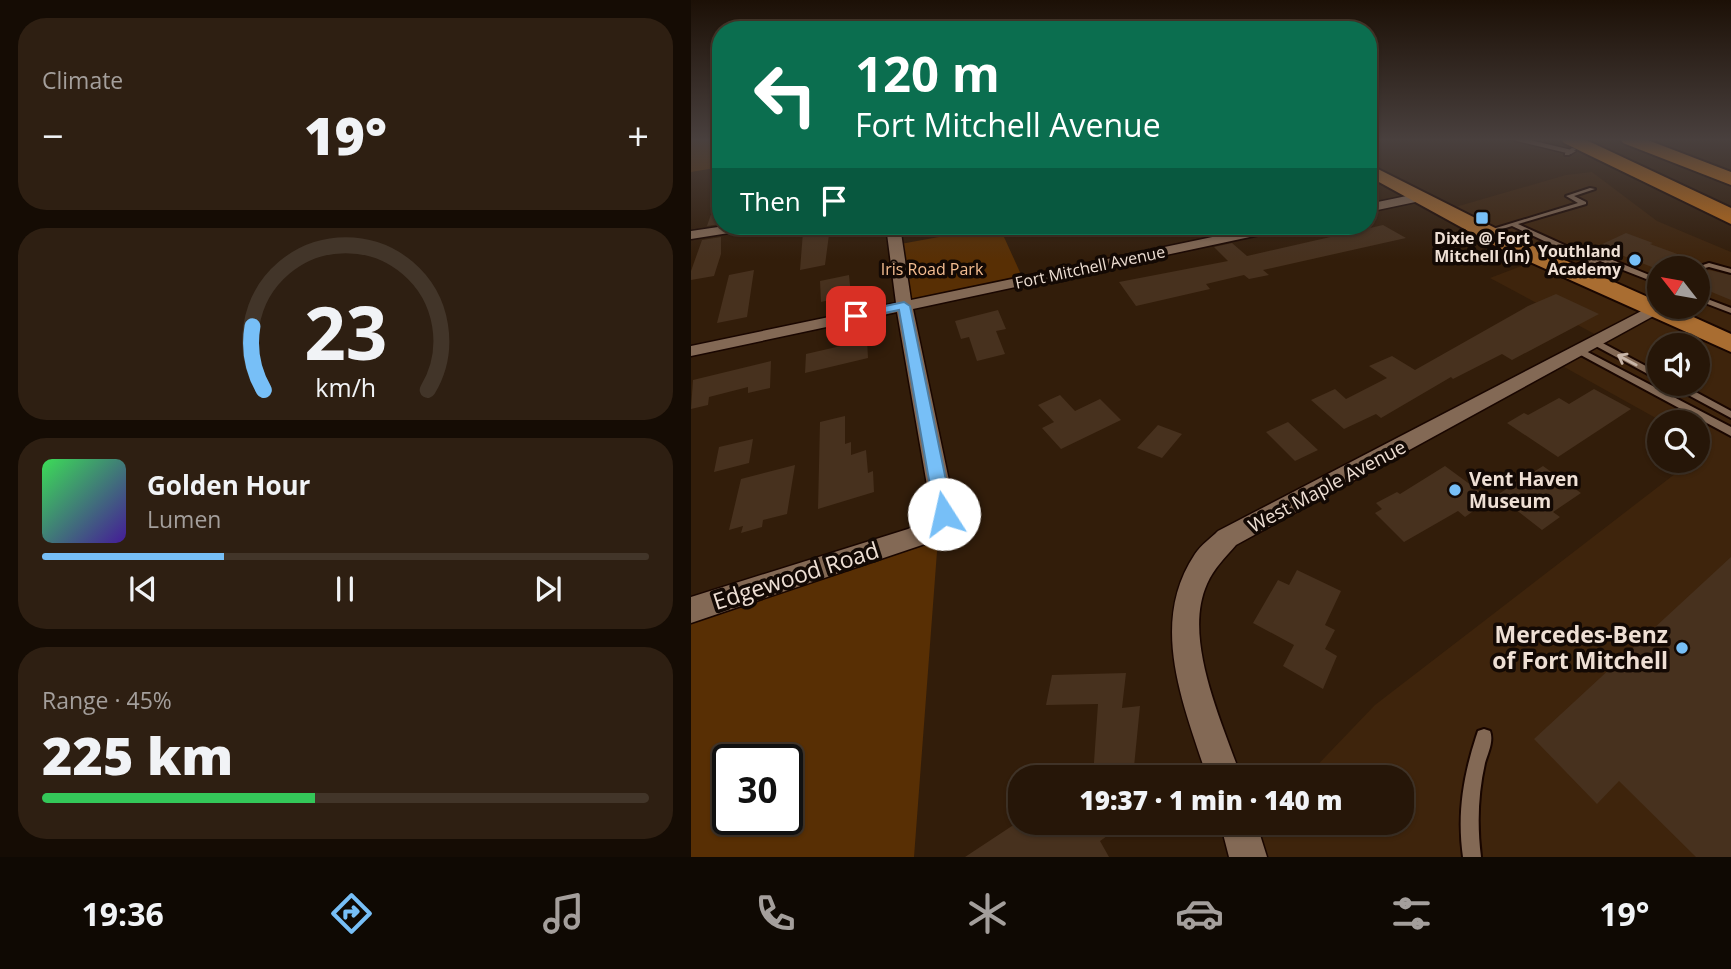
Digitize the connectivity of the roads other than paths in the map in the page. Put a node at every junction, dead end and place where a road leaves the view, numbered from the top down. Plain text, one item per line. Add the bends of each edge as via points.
1 (1387, 179) edge
2 (1643, 179) edge
3 (1688, 179) edge
4 (1592, 189) dead end
5 (1421, 197) junction
6 (1731, 198) edge
7 (1377, 206) edge
8 (1731, 217) edge
9 (1512, 224) junction
10 (712, 232) edge
11 (1486, 232) junction
12 (691, 235) edge
13 (894, 235) edge
14 (1240, 235) edge
15 (1593, 261) junction
16 (1710, 265) edge
17 (1568, 271) junction
18 (1731, 271) edge
19 (1647, 277) edge
20 (1710, 302) edge
21 (904, 306) junction
22 (1647, 307) edge
23 (1731, 311) edge
24 (1647, 313) edge
25 (1674, 319) edge
26 (1731, 344) edge
27 (1588, 346) junction
28 (691, 351) edge
29 (1647, 372) edge
30 (1695, 396) edge
31 (1731, 415) edge
32 (1731, 432) edge
33 (691, 610) edge
34 (1484, 737) dead end
35 (1220, 765) edge
36 (1242, 835) edge
37 (1248, 857) edge
38 (1472, 857) edge

1 - 5 main road
2 - 8 highway
3 - 6 highway
4 - 9 lane via 1569,196 1584,203
5 - 7 street
5 - 11 main road
9 - 11 lane
9 - 15 lane
10 - 12 street
11 - 17 main road
13 - 21 street
14 - 21 street, Fort Mitchell Avenue
15 - 17 lane
15 - 19 lane via 1600,258
16 - 18 lane
17 - 22 main road
20 - 23 lane
21 - 28 street, Fort Mitchell Avenue
21 - 33 street, Edgewood Road via 944,514 939,525 916,537
24 - 27 street, West Maple Avenue
25 - 26 main road
29 -> 27 lane
27 - 32 lane
27 - 35 street, West Maple Avenue via 1227,538 1205,561 1187,599 1186,654
30 - 31 lane
34 - 38 lane via 1472,773 1468,833
36 - 37 street

